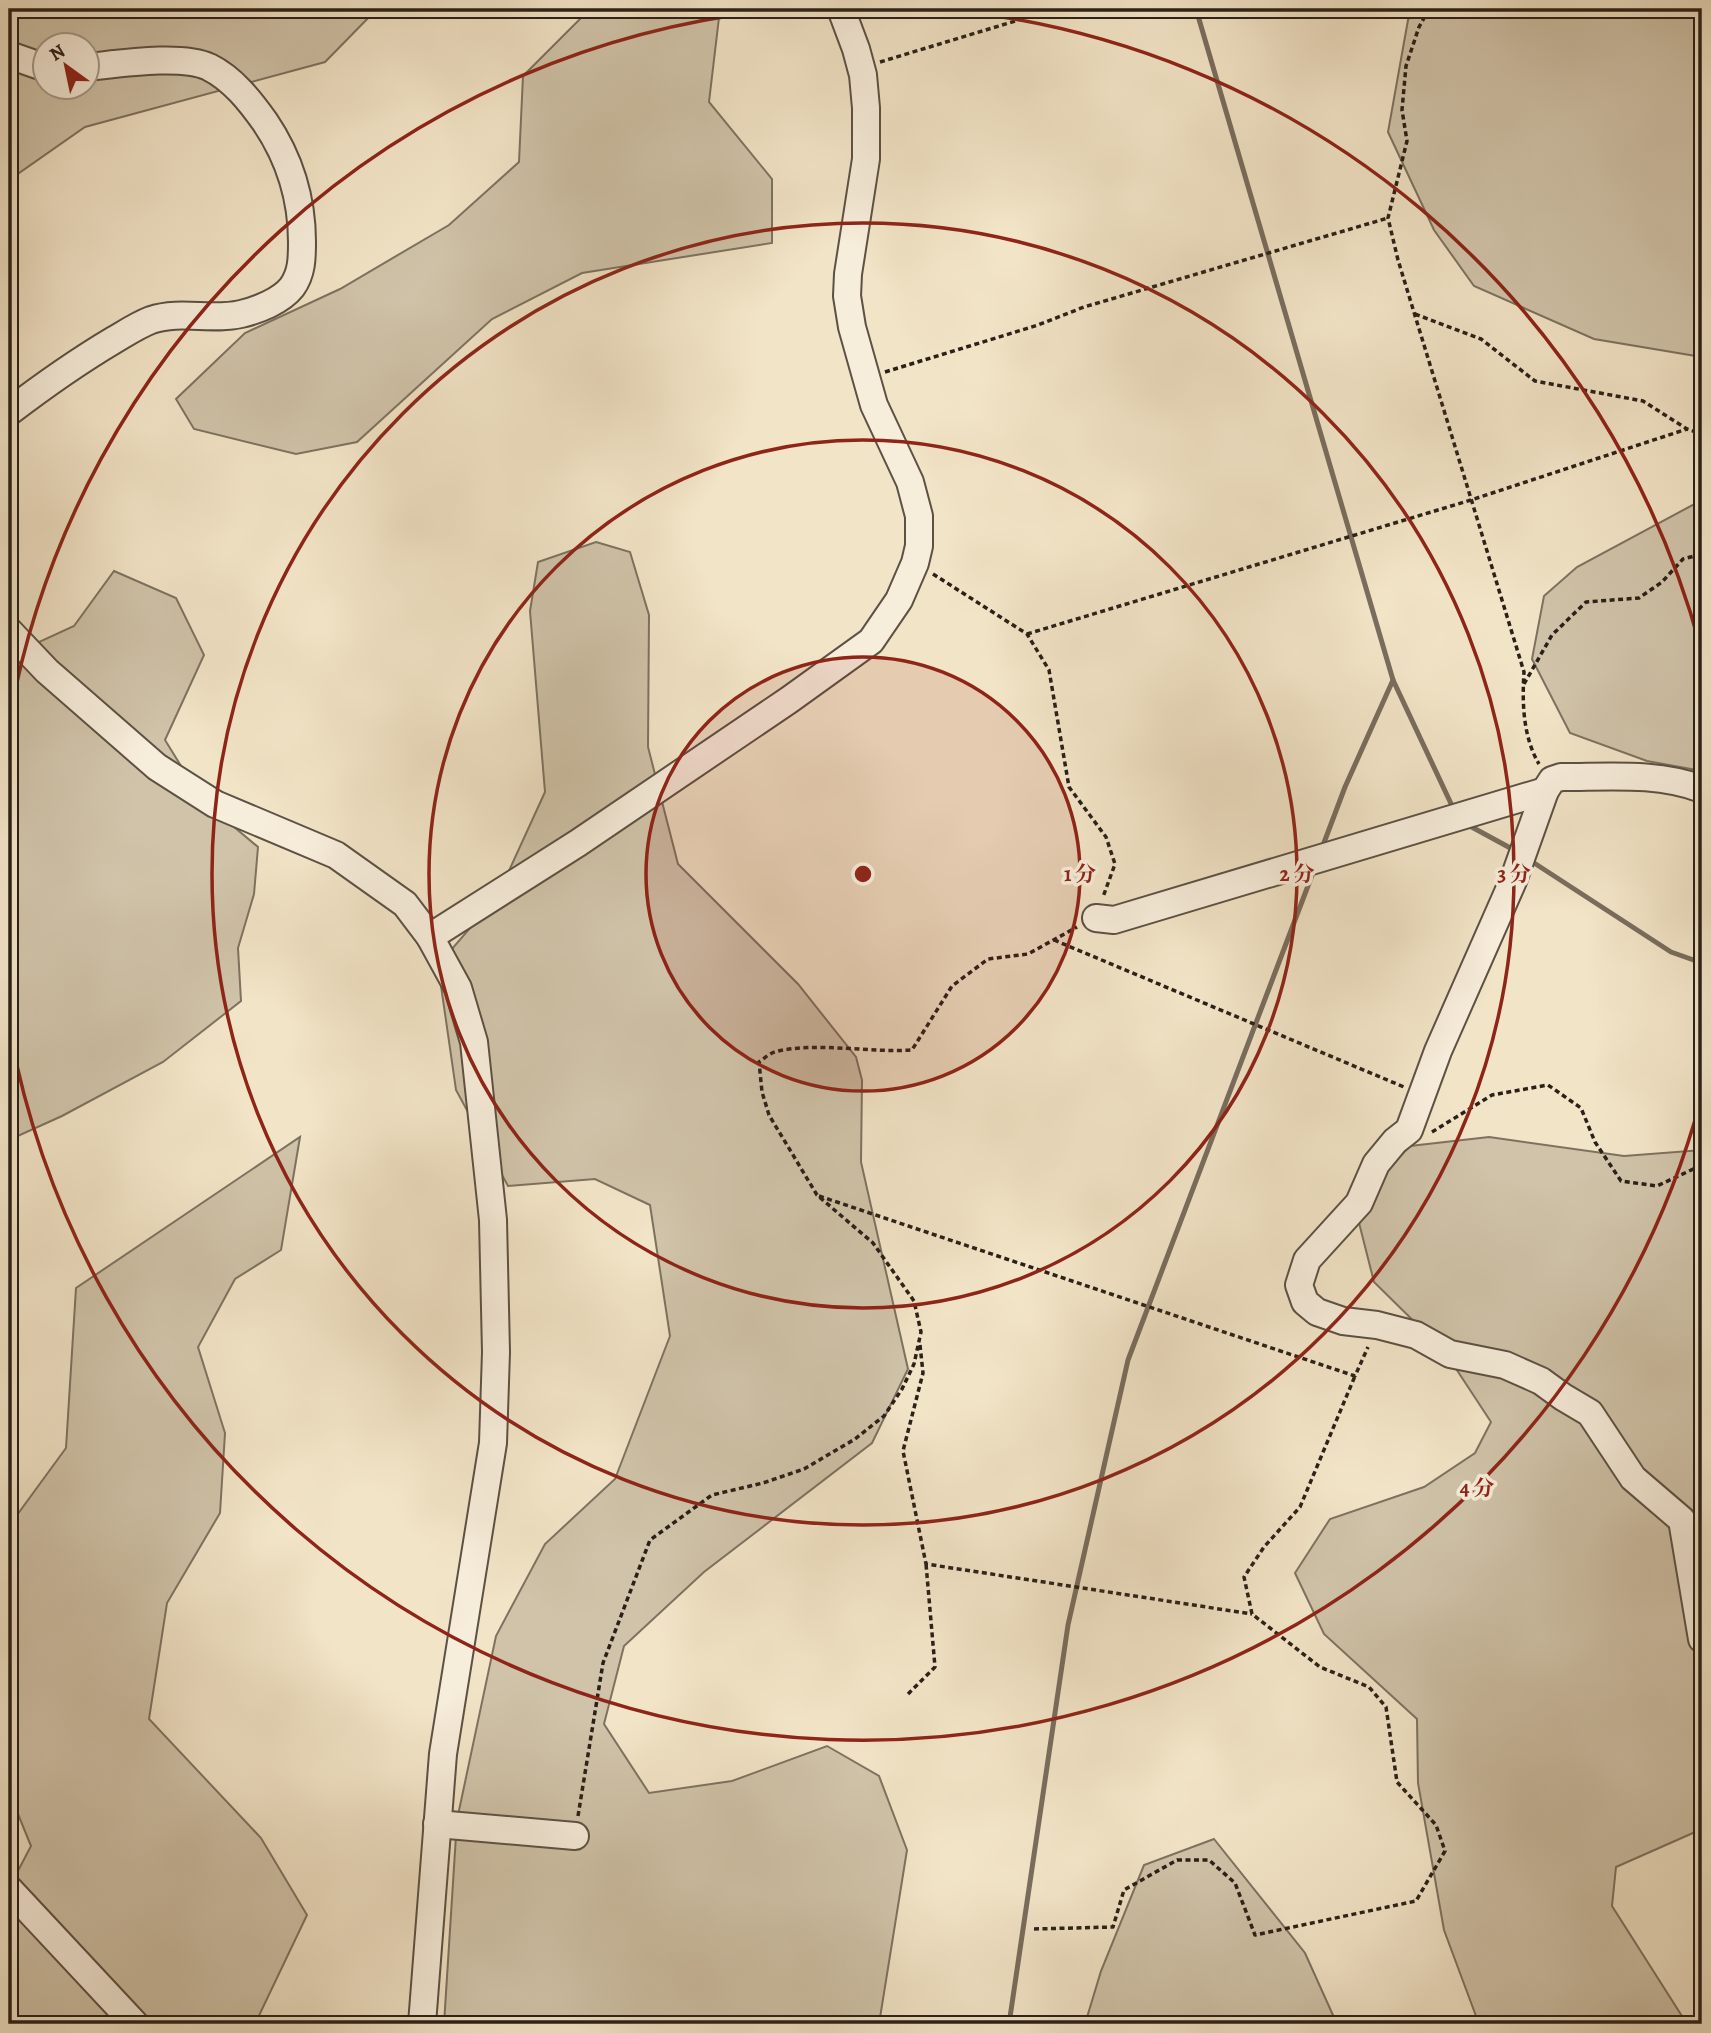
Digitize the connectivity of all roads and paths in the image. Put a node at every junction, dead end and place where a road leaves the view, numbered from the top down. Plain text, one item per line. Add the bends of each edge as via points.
1 (841, 9) edge
2 (1055, 9) edge
3 (1429, 9) edge
4 (9, 55) edge
5 (32, 63) edge
6 (102, 66) edge
7 (861, 68) junction
8 (1388, 218) junction
9 (1415, 314) junction
10 (866, 377) junction
11 (9, 412) edge
12 (1687, 429) junction
13 (1702, 434) edge
14 (1471, 500) junction
15 (1702, 554) edge
16 (915, 563) junction
17 (9, 631) edge
18 (1027, 634) junction
19 (1523, 685) junction
20 (1549, 786) junction
21 (1702, 789) edge
22 (1096, 918) junction
23 (430, 937) junction
24 (1054, 940) junction
25 (1422, 1095) junction
26 (1409, 1130) junction
27 (1702, 1165) edge
28 (817, 1195) junction
29 (1377, 1325) junction
30 (919, 1340) junction
31 (1355, 1376) junction
32 (926, 1564) junction
33 (1252, 1614) junction
34 (1702, 1640) edge
35 (908, 1694) dead end
36 (437, 1824) junction
37 (575, 1836) joint
38 (9, 1889) edge
39 (1034, 1929) dead end
40 (135, 2024) edge
41 (422, 2024) edge

1 - 7 street
2 - 7 path
3 - 8 path via 1406,66 1402,110 1407,141
4 - 5 street
6 - 11 street via 196,63 217,72 244,95 281,148 291,171 301,213 301,269 288,291 249,312 225,317 168,316 140,324
7 - 10 street via 866,159 847,296
8 - 9 path
8 - 10 path
9 - 12 path via 1481,340 1535,381 1643,401
9 - 14 path
10 - 16 street via 915,498 919,532
12 - 13 path
12 - 14 path
14 - 18 path
14 - 19 path via 1524,672
15 - 19 path via 1683,559 1662,582 1639,597 1586,602 1552,635
16 - 18 path
16 - 23 street via 900,600 871,641 578,843
17 - 23 street via 47,671 157,767 215,804 336,855 405,904
18 - 22 path via 1049,670 1069,787 1106,837 1115,864
19 - 20 path via 1528,739
20 - 21 street via 1561,777 1656,777
20 - 22 street via 1114,920
20 - 25 street
22 - 24 path
23 - 36 street via 458,988 474,1042 493,1220 495,1352 493,1443 443,1754
24 - 25 path
24 - 28 path via 1028,954 988,959 979,965 952,986 912,1049 808,1048 775,1051 759,1062 769,1115
25 - 26 street
26 - 27 path via 1432,1132 1492,1095 1548,1084 1581,1108 1595,1142 1621,1181 1657,1186
26 - 29 street via 1376,1164 1359,1203 1307,1261 1299,1285 1305,1302 1317,1312
28 - 30 path via 873,1243 893,1268 914,1301
28 - 31 path
29 - 31 path
29 - 34 street via 1416,1335 1450,1354 1506,1365 1590,1413 1633,1478 1682,1520
30 - 32 path via 923,1373 903,1451
30 - 37 path via 914,1364 896,1398 884,1416 855,1439 803,1469 712,1495 650,1540 603,1662
31 - 33 path via 1300,1507 1244,1577
32 - 33 path
32 - 35 path via 935,1667
33 - 39 path via 1320,1667 1369,1687 1386,1707 1397,1782 1436,1825 1445,1851 1416,1901 1255,1935 1235,1883 1209,1860 1177,1860 1124,1890 1113,1927
36 - 37 street
36 - 41 street
38 - 40 street

